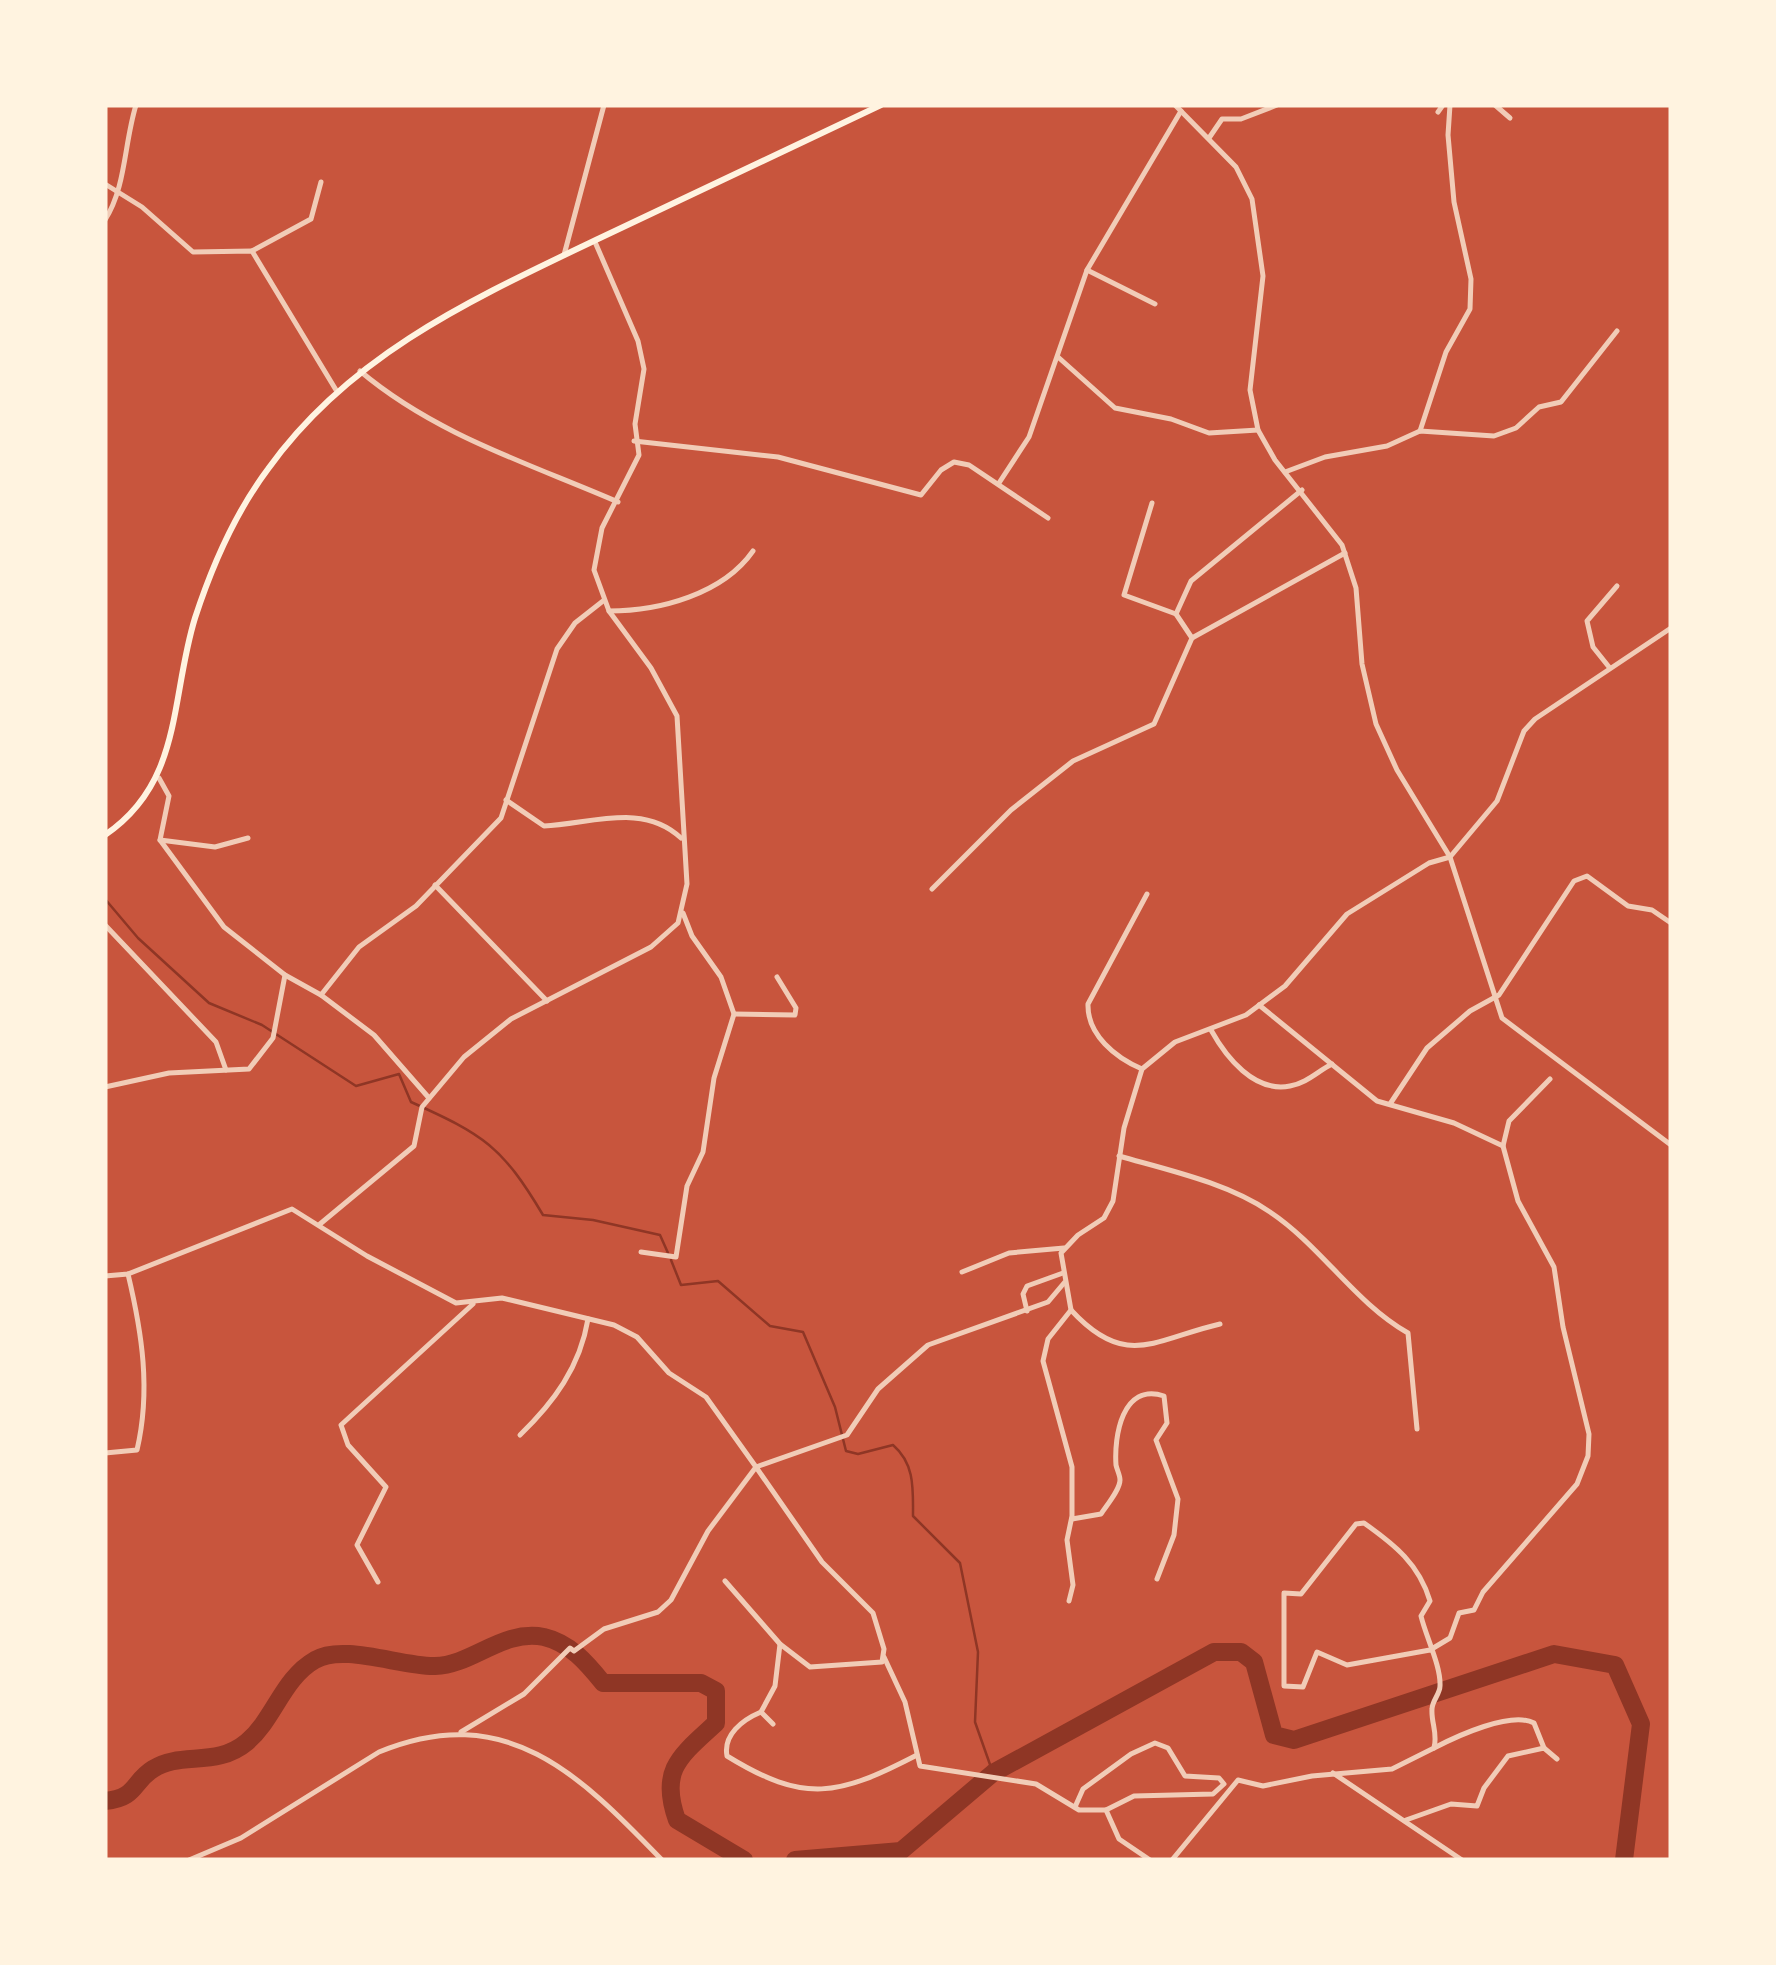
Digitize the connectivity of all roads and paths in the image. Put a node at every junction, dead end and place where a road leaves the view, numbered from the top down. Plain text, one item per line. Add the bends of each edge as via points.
1 (136, 105) edge
2 (604, 105) edge
3 (881, 105) edge
4 (1175, 105) edge
5 (1277, 105) edge
6 (1446, 105) edge
7 (1495, 105) edge
8 (1181, 112) junction
9 (1438, 112) dead end
10 (1510, 118) dead end
11 (1209, 138) junction
12 (321, 182) dead end
13 (105, 184) edge
14 (120, 195) junction
15 (105, 220) edge
16 (594, 241) junction
17 (252, 251) junction
18 (564, 255) junction
19 (1086, 270) junction
20 (1154, 304) dead end
21 (1617, 330) dead end
22 (1058, 357) junction
23 (360, 371) junction
24 (336, 390) junction
25 (1258, 430) junction
26 (1420, 432) junction
27 (634, 441) junction
28 (1285, 472) junction
29 (998, 484) junction
30 (1302, 490) junction
31 (618, 502) junction
32 (1152, 503) dead end
33 (1048, 518) dead end
34 (754, 552) dead end
35 (1345, 554) junction
36 (1617, 586) dead end
37 (604, 602) junction
38 (609, 612) junction
39 (1176, 614) junction
40 (1670, 633) edge
41 (1192, 638) junction
42 (1610, 667) junction
43 (159, 778) junction
44 (506, 800) junction
45 (105, 835) edge
46 (248, 838) dead end
47 (681, 838) junction
48 (160, 840) junction
49 (1450, 857) junction
50 (435, 885) junction
51 (932, 889) dead end
52 (1147, 894) dead end
53 (682, 910) junction
54 (1671, 923) edge
55 (105, 925) edge
56 (285, 975) junction
57 (778, 977) dead end
58 (321, 995) junction
59 (1494, 998) junction
60 (548, 1000) junction
61 (1259, 1005) junction
62 (734, 1014) junction
63 (1211, 1030) junction
64 (1334, 1064) junction
65 (1142, 1069) junction
66 (226, 1070) junction
67 (1550, 1079) dead end
68 (105, 1087) edge
69 (429, 1098) junction
70 (1390, 1104) junction
71 (1502, 1146) junction
72 (1671, 1146) edge
73 (1119, 1156) junction
74 (320, 1224) junction
75 (1064, 1248) junction
76 (642, 1252) dead end
77 (962, 1272) dead end
78 (1063, 1272) junction
79 (128, 1274) junction
80 (105, 1276) edge
81 (1065, 1282) junction
82 (473, 1304) junction
83 (1071, 1310) junction
84 (1027, 1311) junction
85 (588, 1319) junction
86 (1220, 1324) dead end
87 (1417, 1428) dead end
88 (520, 1435) dead end
89 (105, 1453) edge
90 (756, 1467) junction
91 (1072, 1519) junction
92 (1157, 1578) dead end
93 (725, 1581) dead end
94 (378, 1582) dead end
95 (1069, 1601) dead end
96 (780, 1644) junction
97 (1430, 1650) junction
98 (884, 1657) junction
99 (760, 1712) junction
100 (773, 1724) dead end
101 (461, 1732) junction
102 (1434, 1748) junction
103 (1544, 1748) junction
104 (916, 1755) junction
105 (1557, 1760) dead end
106 (1332, 1773) junction
107 (1075, 1808) junction
108 (1106, 1810) junction
109 (1406, 1820) junction
110 (189, 1860) edge
111 (662, 1860) edge
112 (1150, 1860) edge
113 (1172, 1860) edge
114 (1462, 1860) edge

1 - 14 street
2 - 18 street
3 - 16 main road
4 - 8 street
5 - 11 street via 1241,119 1222,118
6 - 9 street
6 - 26 street via 1470,309 1446,352
7 - 10 street
8 - 11 street
8 - 19 street
11 - 25 street via 1242,175 1257,220 1262,290 1250,390
12 - 17 street via 311,219
13 - 14 street
14 - 15 street
14 - 17 street via 193,252
16 - 18 main road
16 - 27 street via 642,354
17 - 24 street
18 - 23 main road via 423,327
19 - 20 street
19 - 22 street
21 - 26 street via 1562,402 1539,407 1516,428 1494,436
22 - 25 street via 1115,408 1209,433
22 - 29 street via 1029,437
23 - 24 main road
23 - 31 street via 397,402 461,438
24 - 43 main road via 266,471 224,544 195,620
25 - 28 street
26 - 28 street
27 - 29 street via 778,457 921,496 954,462
27 - 31 street via 640,456
28 - 30 street
29 - 33 street
30 - 35 street
30 - 39 street via 1191,580
31 - 37 street via 594,554
32 - 39 street via 1124,595
34 - 38 street via 703,594
35 - 41 street
35 - 49 street via 1376,724
36 - 42 street via 1588,621 1593,646
37 - 38 street
37 - 44 street via 575,623 557,649
38 - 47 street via 677,716
39 - 41 street
40 - 42 street
41 - 51 street via 1154,724 1064,768
42 - 49 street via 1524,731 1497,801
43 - 45 main road
43 - 48 street via 169,796
44 - 47 street via 544,826 624,816 652,820
44 - 50 street via 501,818
46 - 48 street via 215,847
47 - 53 street
48 - 56 street via 224,928
49 - 59 street
49 - 61 street via 1428,863 1348,914 1300,972
50 - 58 street via 359,946
50 - 60 street
52 - 65 street via 1088,1012 1109,1048
53 - 60 street via 678,923 651,948
53 - 62 street
54 - 59 street via 1580,878
55 - 66 street via 216,1042
56 - 58 street
56 - 66 street via 273,1038 248,1069
57 - 62 street via 795,1014
58 - 69 street via 374,1035
59 - 70 street via 1427,1048
59 - 72 street via 1502,1018
60 - 69 street via 483,1040
61 - 63 street
61 - 64 street
62 - 76 street via 714,1078 702,1152 687,1186 676,1257
63 - 64 street via 1227,1058 1269,1084 1292,1086
63 - 65 street via 1175,1042
64 - 70 street via 1377,1101
65 - 73 street
66 - 68 street
67 - 71 street via 1509,1121
69 - 74 street via 414,1146
70 - 71 street
71 - 97 street via 1518,1200 1554,1267 1588,1456 1578,1484 1474,1610 1459,1613 1450,1638
73 - 75 street via 1104,1218
73 - 87 street via 1266,1209 1408,1333
74 - 79 street via 292,1209
74 - 82 street via 432,1292
75 - 77 street via 1009,1253
75 - 78 street
78 - 81 street
78 - 84 street via 1026,1286
79 - 80 street
79 - 89 street via 146,1400 137,1450
81 - 83 street
81 - 84 street
82 - 85 street via 502,1298
82 - 94 street via 342,1426 348,1444 386,1487 357,1546
83 - 86 street via 1106,1341 1131,1346 1164,1344
83 - 91 street via 1048,1339 1043,1361 1072,1467
84 - 90 street via 928,1345 878,1389 847,1434
85 - 88 street via 582,1349 556,1396
85 - 90 street via 638,1337 669,1373 706,1397
90 - 98 street via 822,1562 872,1613
90 - 101 street via 658,1612 570,1648 524,1694
91 - 92 street via 1101,1514 1119,1484 1116,1436 1124,1412 1134,1400 1164,1396 1167,1424 1157,1450 1178,1500 1174,1535
91 - 95 street
93 - 96 street
96 - 98 street via 816,1668 874,1665
96 - 99 street via 775,1686
97 - 97 street via 1421,1616 1430,1602 1425,1585 1412,1561 1364,1523 1356,1524 1300,1594 1284,1593 1281,1656 1284,1686 1291,1689 1303,1688 1317,1652 1347,1665
97 - 102 street via 1440,1688 1432,1706
98 - 104 street via 905,1702
99 - 100 street
99 - 104 street via 730,1736 727,1756 801,1791 859,1781
101 - 110 street via 379,1752 242,1838
101 - 111 street via 517,1747 568,1772
102 - 103 street via 1521,1718 1534,1723
102 - 106 street via 1392,1769
103 - 105 street
103 - 109 street via 1504,1758 1477,1806 1450,1804
104 - 107 street via 920,1766 936,1772 1036,1784
106 - 109 street
106 - 113 street via 1262,1786 1238,1780
107 - 108 street
107 - 108 street via 1083,1789 1155,1744 1168,1748 1185,1776 1224,1784 1214,1794 1134,1796
108 - 112 street via 1118,1838
109 - 114 street

